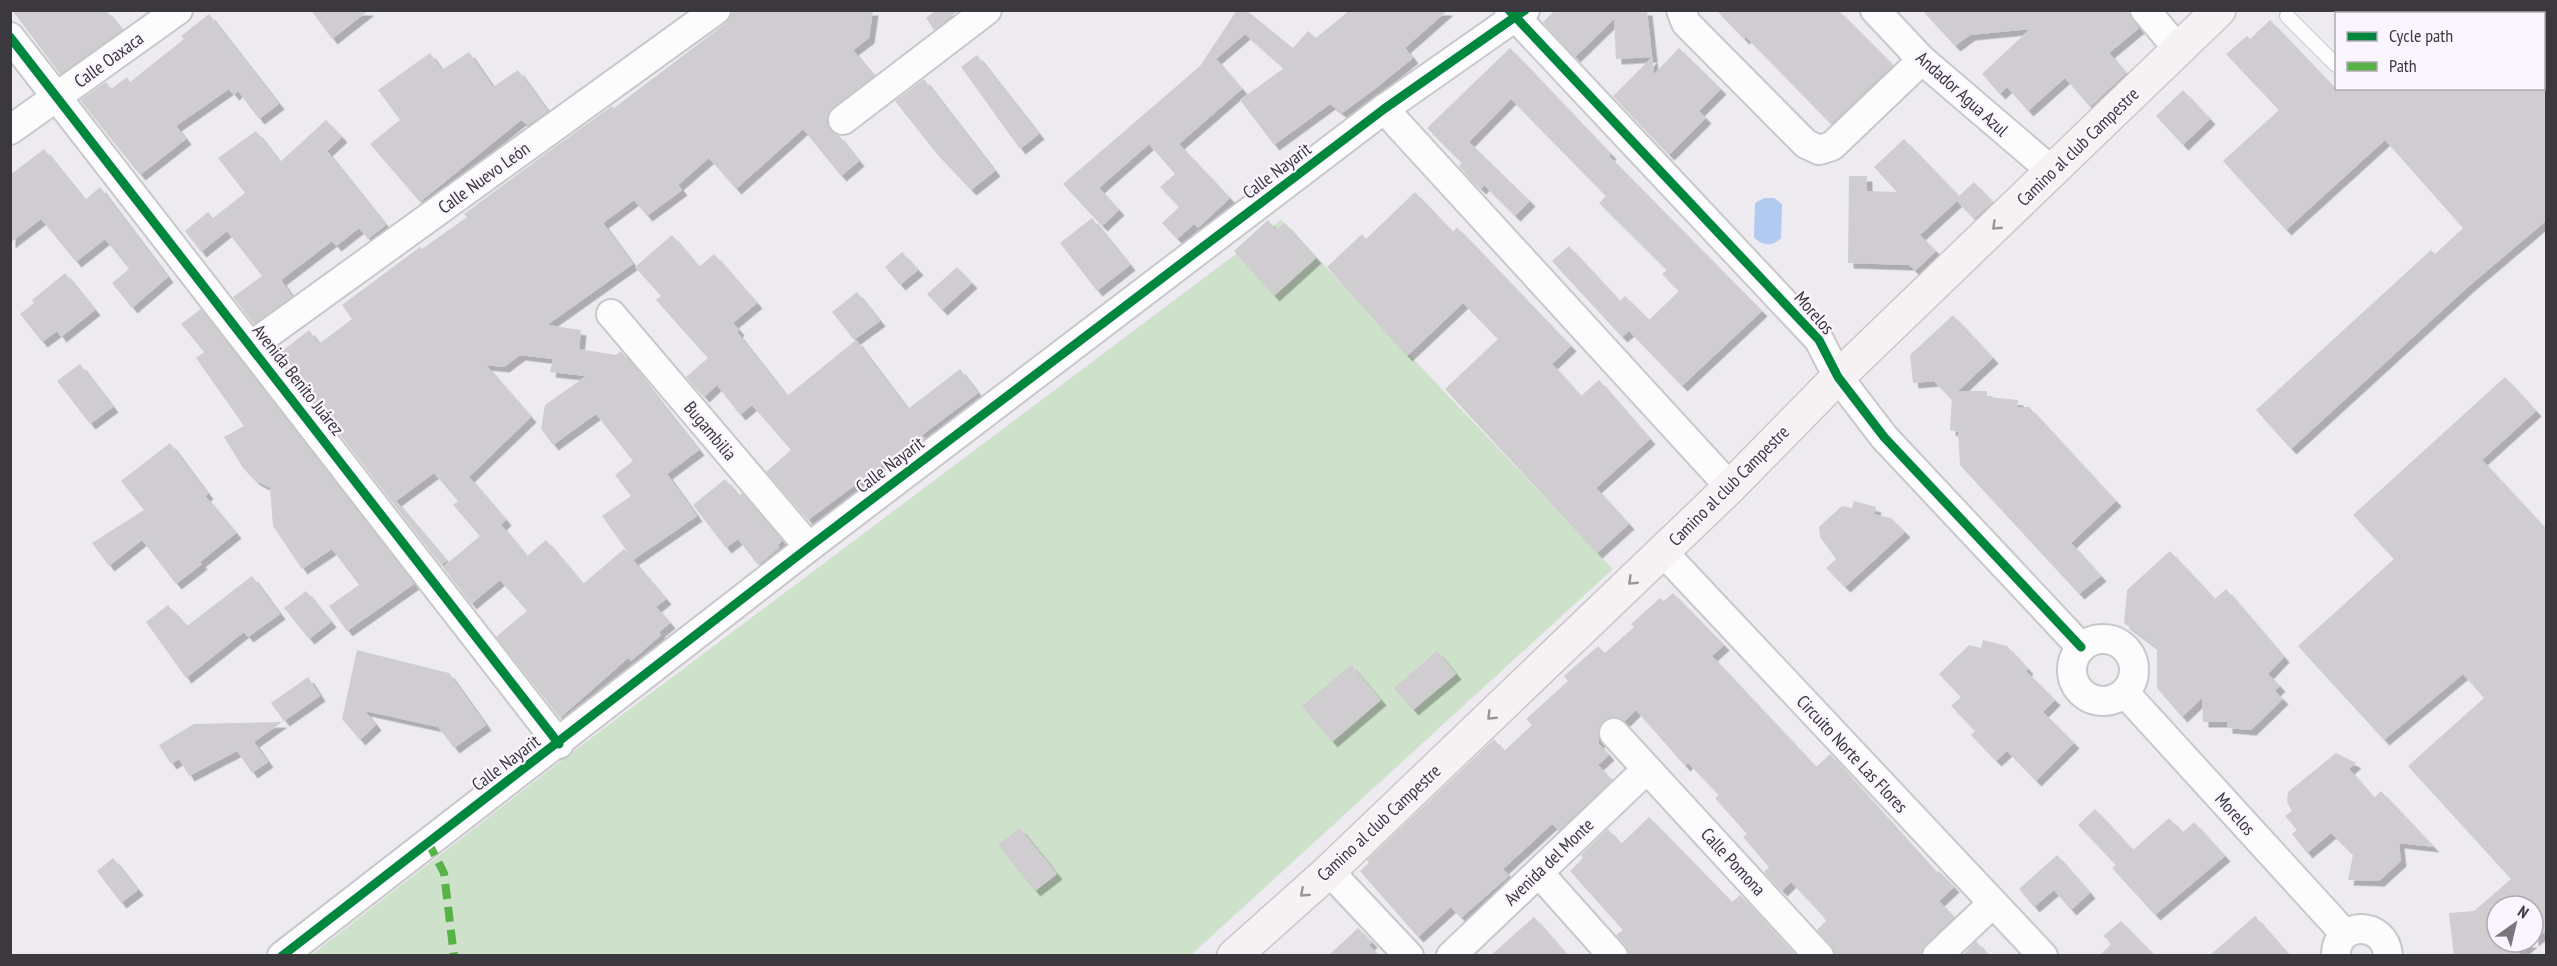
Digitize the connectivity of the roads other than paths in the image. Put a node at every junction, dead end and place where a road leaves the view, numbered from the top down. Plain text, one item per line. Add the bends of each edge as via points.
1 (178, 10) edge
2 (716, 10) edge
3 (987, 10) edge
4 (1681, 10) edge
5 (1875, 10) edge
6 (2145, 10) edge
7 (2219, 10) edge
8 (1517, 13) edge
9 (2287, 16) dead end
10 (10, 37) edge
11 (2179, 50) junction
12 (1922, 60) junction
13 (2335, 63) edge
14 (59, 97) junction
15 (1384, 109) junction
16 (843, 120) dead end
17 (10, 130) edge
18 (2054, 172) junction
19 (611, 314) dead end
20 (251, 346) junction
21 (1838, 377) junction
22 (1730, 487) junction
23 (809, 547) junction
24 (1663, 552) junction
25 (2081, 647) junction
26 (2125, 693) junction
27 (1614, 733) dead end
28 (559, 744) junction
29 (1647, 769) junction
30 (1329, 871) junction
31 (1539, 873) junction
32 (1992, 904) junction
33 (2340, 945) edge
34 (282, 956) edge
35 (1234, 956) edge
36 (1410, 956) edge
37 (1451, 956) edge
38 (1612, 956) edge
39 (1819, 956) edge
40 (1937, 956) edge
41 (2043, 956) edge
42 (2388, 956) edge

1 - 14 street, Calle Oaxaca
2 - 20 street, Calle Nuevo León
3 - 16 street
4 - 12 street via 1686,23 1806,144 1818,150 1832,146
5 - 12 street, Andador Agua Azul
6 - 11 street
7 - 11 main road, Camino al club Campestre
8 - 15 street, Calle Nayarit
8 - 21 street, Morelos via 1819,340
9 - 13 lane
10 - 14 street, Avenida Benito Juárez
11 - 18 main road, Camino al club Campestre
12 - 18 street, Andador Agua Azul
14 - 17 street, Calle Oaxaca
14 - 20 street, Avenida Benito Juárez
15 - 22 street
15 - 23 street, Calle Nayarit
18 -> 21 main road, Camino al club Campestre
19 - 23 street, Bugambilia
20 - 28 street, Avenida Benito Juárez
21 - 22 main road, Camino al club Campestre
21 - 25 street, Morelos via 1884,437
22 - 24 main road, Camino al club Campestre
23 - 28 street, Calle Nayarit
24 -> 30 main road, Camino al club Campestre
24 - 32 street, Circuito Norte Las Flores
25 - 26 street via 2101,638 2122,645 2129,653 2134,674
25 - 26 street via 2072,666 2076,687 2094,700 2105,702
26 - 33 street, Morelos
27 - 29 street, Calle Pomona
28 - 34 street, Calle Nayarit
29 - 31 street, Avenida del Monte
29 - 39 street, Calle Pomona
30 -> 35 main road, Camino al club Campestre
30 - 36 street
31 - 37 street, Avenida del Monte
31 - 38 street
32 - 40 street
32 - 41 street, Circuito Norte Las Flores
33 - 42 street via 2352,930 2371,929 2385,940

